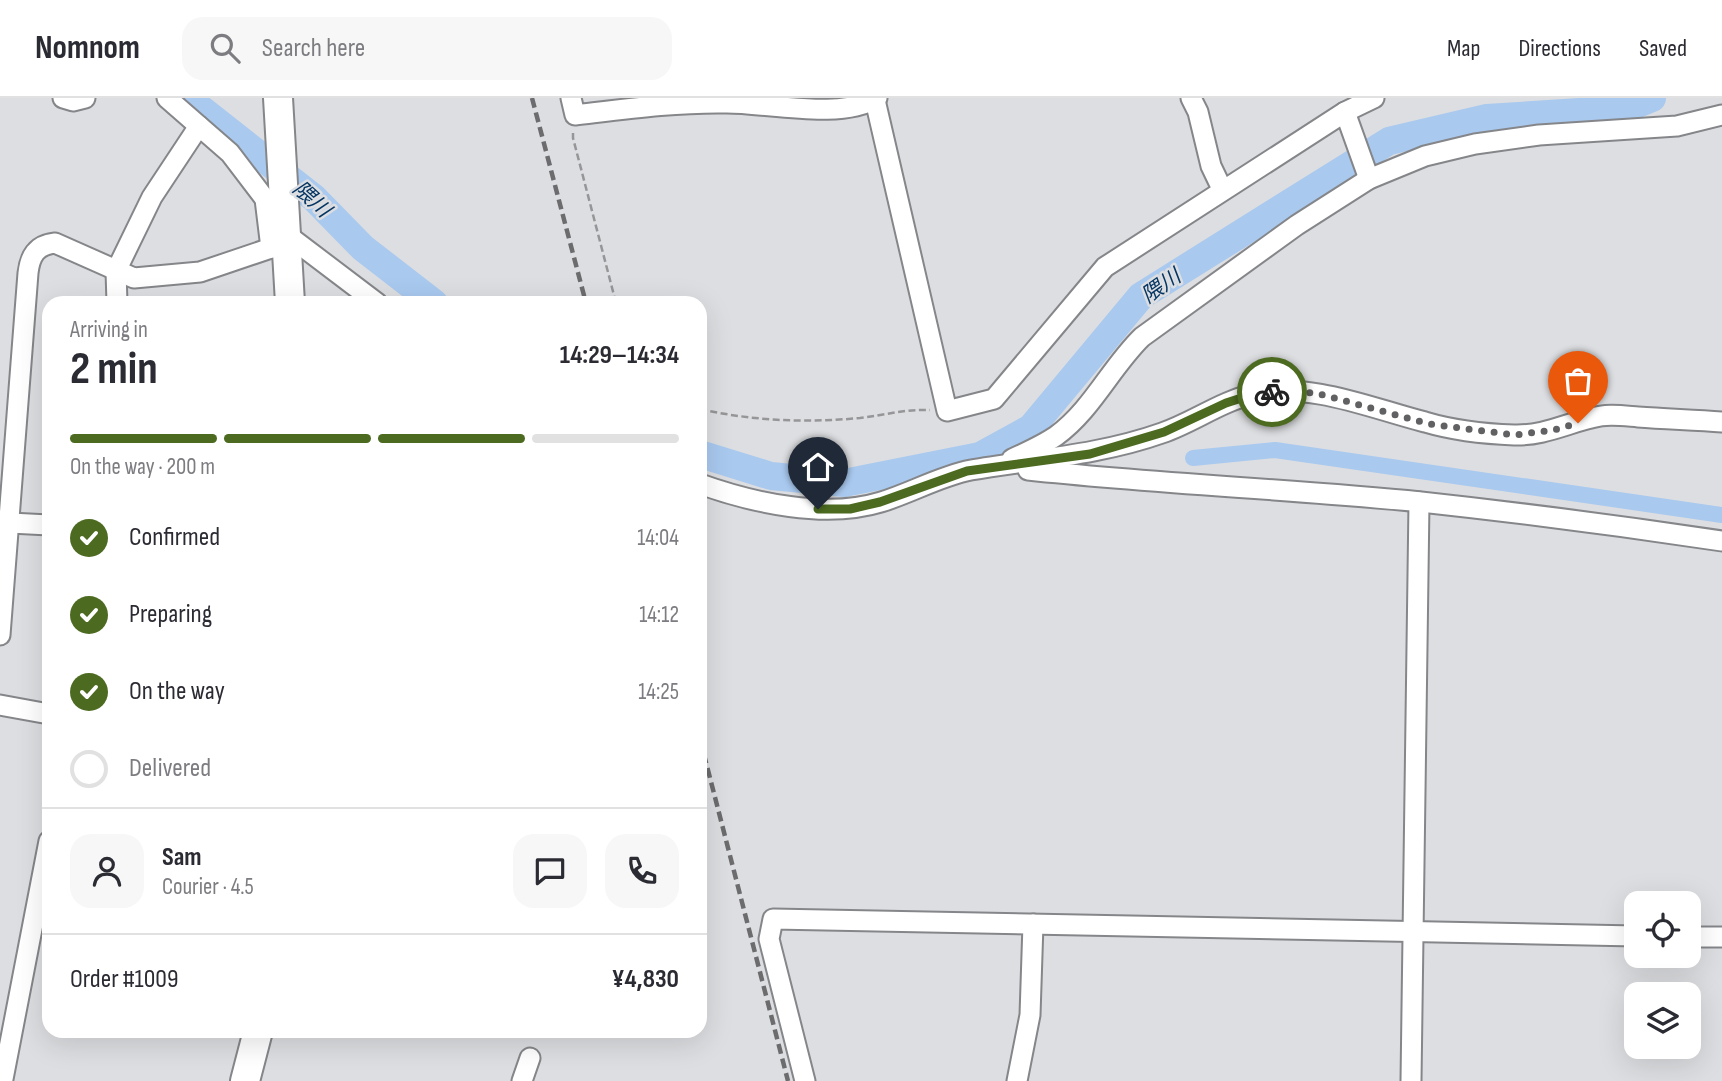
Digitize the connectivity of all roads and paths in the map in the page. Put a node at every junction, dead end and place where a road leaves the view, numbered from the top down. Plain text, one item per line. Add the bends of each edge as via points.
1 (63, 98) edge
2 (85, 98) edge
3 (167, 98) edge
4 (278, 98) edge
5 (1191, 98) edge
6 (1374, 98) edge
7 (876, 99) edge
8 (573, 106) edge
9 (1345, 111) junction
10 (1722, 114) edge
11 (199, 125) junction
12 (1367, 173) junction
13 (1222, 189) junction
14 (282, 239) junction
15 (116, 271) junction
16 (117, 296) edge
17 (289, 296) edge
18 (367, 296) edge
19 (614, 296) edge
20 (707, 410) edge
21 (947, 411) junction
22 (1722, 422) edge
23 (7, 447) edge
24 (999, 467) junction
25 (707, 487) edge
26 (1419, 502) junction
27 (10, 523) junction
28 (42, 525) edge
29 (1722, 541) edge
30 (0, 635) edge
31 (0, 705) edge
32 (42, 713) edge
33 (42, 880) edge
34 (1032, 924) junction
35 (1414, 932) junction
36 (1624, 936) edge
37 (1701, 937) edge
38 (1722, 937) edge
39 (256, 1038) edge
40 (530, 1058) dead end
41 (6, 1080) edge
42 (245, 1081) edge
43 (522, 1081) edge
44 (805, 1081) edge
45 (1017, 1081) edge
46 (1411, 1081) edge

1 - 2 street
3 - 11 street
4 - 14 highway
5 - 13 street
6 - 9 street
7 - 8 street via 842,108 812,109 729,103
7 - 21 street
8 - 19 path via 573,138
9 - 12 street
9 - 13 street
10 - 12 street via 1677,127 1539,135 1475,144
11 - 14 street via 230,153 265,199
11 - 15 street via 152,197
12 - 24 street via 1142,337 1072,422 1055,437
13 - 21 street via 1105,267 994,399
14 - 15 street via 200,272 134,278
14 - 17 highway
14 - 18 street
15 - 16 street
15 - 23 street via 55,243 35,251 30,260
20 - 21 path via 770,421 862,418 908,409
22 - 24 street via 1602,415 1554,430 1515,435 1429,424 1316,393 1282,391 1235,400 1164,432 1090,454
23 - 27 street
24 - 25 street via 967,471 850,509 765,501
24 - 26 street
26 - 29 street
26 - 35 street
27 - 28 street
27 - 30 street
31 - 32 street
33 - 41 street
34 - 35 street
34 - 44 street via 773,919 769,939
34 - 45 street via 1030,1016
35 - 36 street
35 - 46 street
37 - 38 street
39 - 42 highway
40 - 43 street

